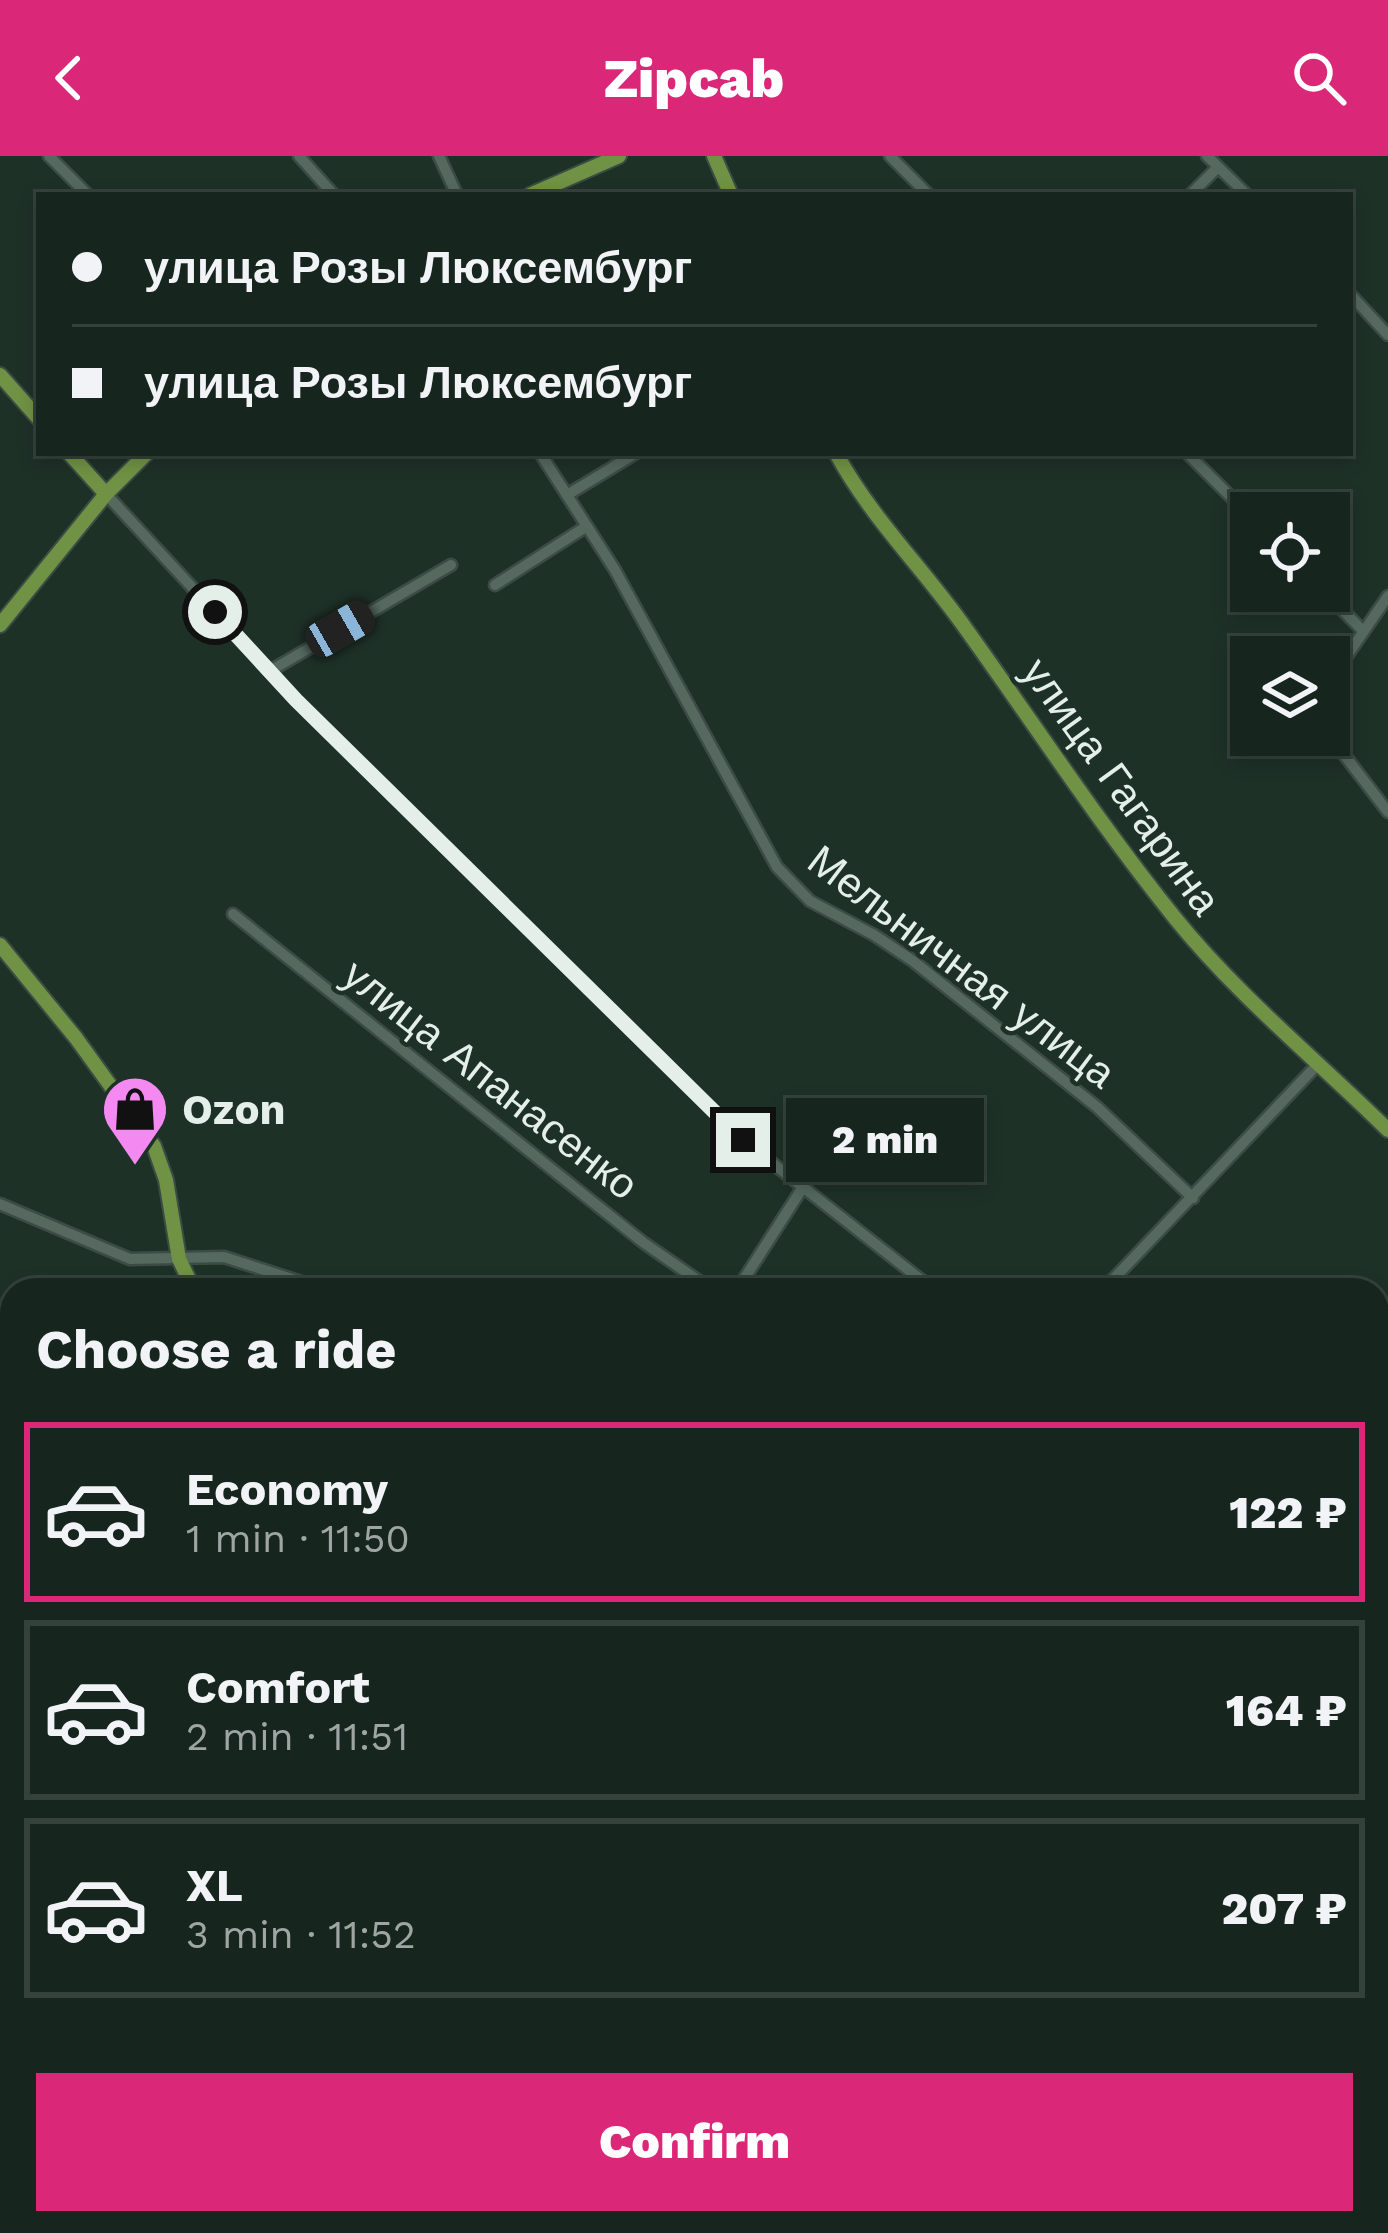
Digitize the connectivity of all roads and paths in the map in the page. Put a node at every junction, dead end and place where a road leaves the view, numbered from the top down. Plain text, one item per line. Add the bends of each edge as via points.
1 (50, 156) edge
2 (299, 156) edge
3 (439, 156) edge
4 (619, 156) edge
5 (714, 156) edge
6 (890, 156) edge
7 (1207, 156) edge
8 (1218, 167) junction
9 (85, 192) edge
10 (331, 192) edge
11 (456, 192) edge
12 (537, 192) edge
13 (730, 192) edge
14 (926, 192) edge
15 (1193, 192) edge
16 (1244, 192) edge
17 (1353, 297) edge
18 (1388, 335) edge
19 (0, 375) edge
20 (36, 416) edge
21 (72, 456) edge
22 (144, 456) edge
23 (542, 456) edge
24 (631, 456) edge
25 (838, 456) edge
26 (1190, 456) edge
27 (106, 494) junction
28 (567, 495) junction
29 (1230, 497) edge
30 (587, 526) junction
31 (451, 565) dead end
32 (495, 585) dead end
33 (1388, 596) edge
34 (1344, 612) edge
35 (0, 625) edge
36 (1363, 631) junction
37 (1350, 650) edge
38 (270, 671) junction
39 (1345, 756) edge
40 (1388, 812) edge
41 (232, 914) dead end
42 (0, 945) edge
43 (1319, 1063) junction
44 (1388, 1130) edge
45 (803, 1187) junction
46 (1193, 1198) junction
47 (0, 1204) edge
48 (178, 1259) junction
49 (188, 1278) edge
50 (289, 1278) edge
51 (695, 1278) edge
52 (745, 1278) edge
53 (919, 1278) edge
54 (1115, 1278) edge

1 - 9 street
2 - 10 street
3 - 11 street
4 - 12 main road
5 - 13 main road
6 - 14 street
7 - 8 street
8 - 15 street
8 - 16 street
17 - 18 street
19 - 20 main road
21 - 27 main road
22 - 27 main road
23 - 28 street, Мельничная улица
24 - 28 street
25 - 43 main road, улица Гагарина via 1174,918
26 - 29 street
27 - 35 main road
27 - 38 street
28 - 30 street, Мельничная улица
30 - 32 street
30 - 46 street, Мельничная улица via 777,867 810,901 913,961 1097,1107
31 - 38 street
33 - 36 street
34 - 36 street
36 - 37 street
38 - 45 street via 743,1140
39 - 40 street
41 - 51 street, улица Апанасенко
42 - 48 main road via 154,1146
43 - 44 main road, улица Гагарина
43 - 46 street
45 - 52 street
45 - 53 street
46 - 54 street
47 - 48 street via 130,1259
48 - 49 main road
48 - 50 street via 224,1257

